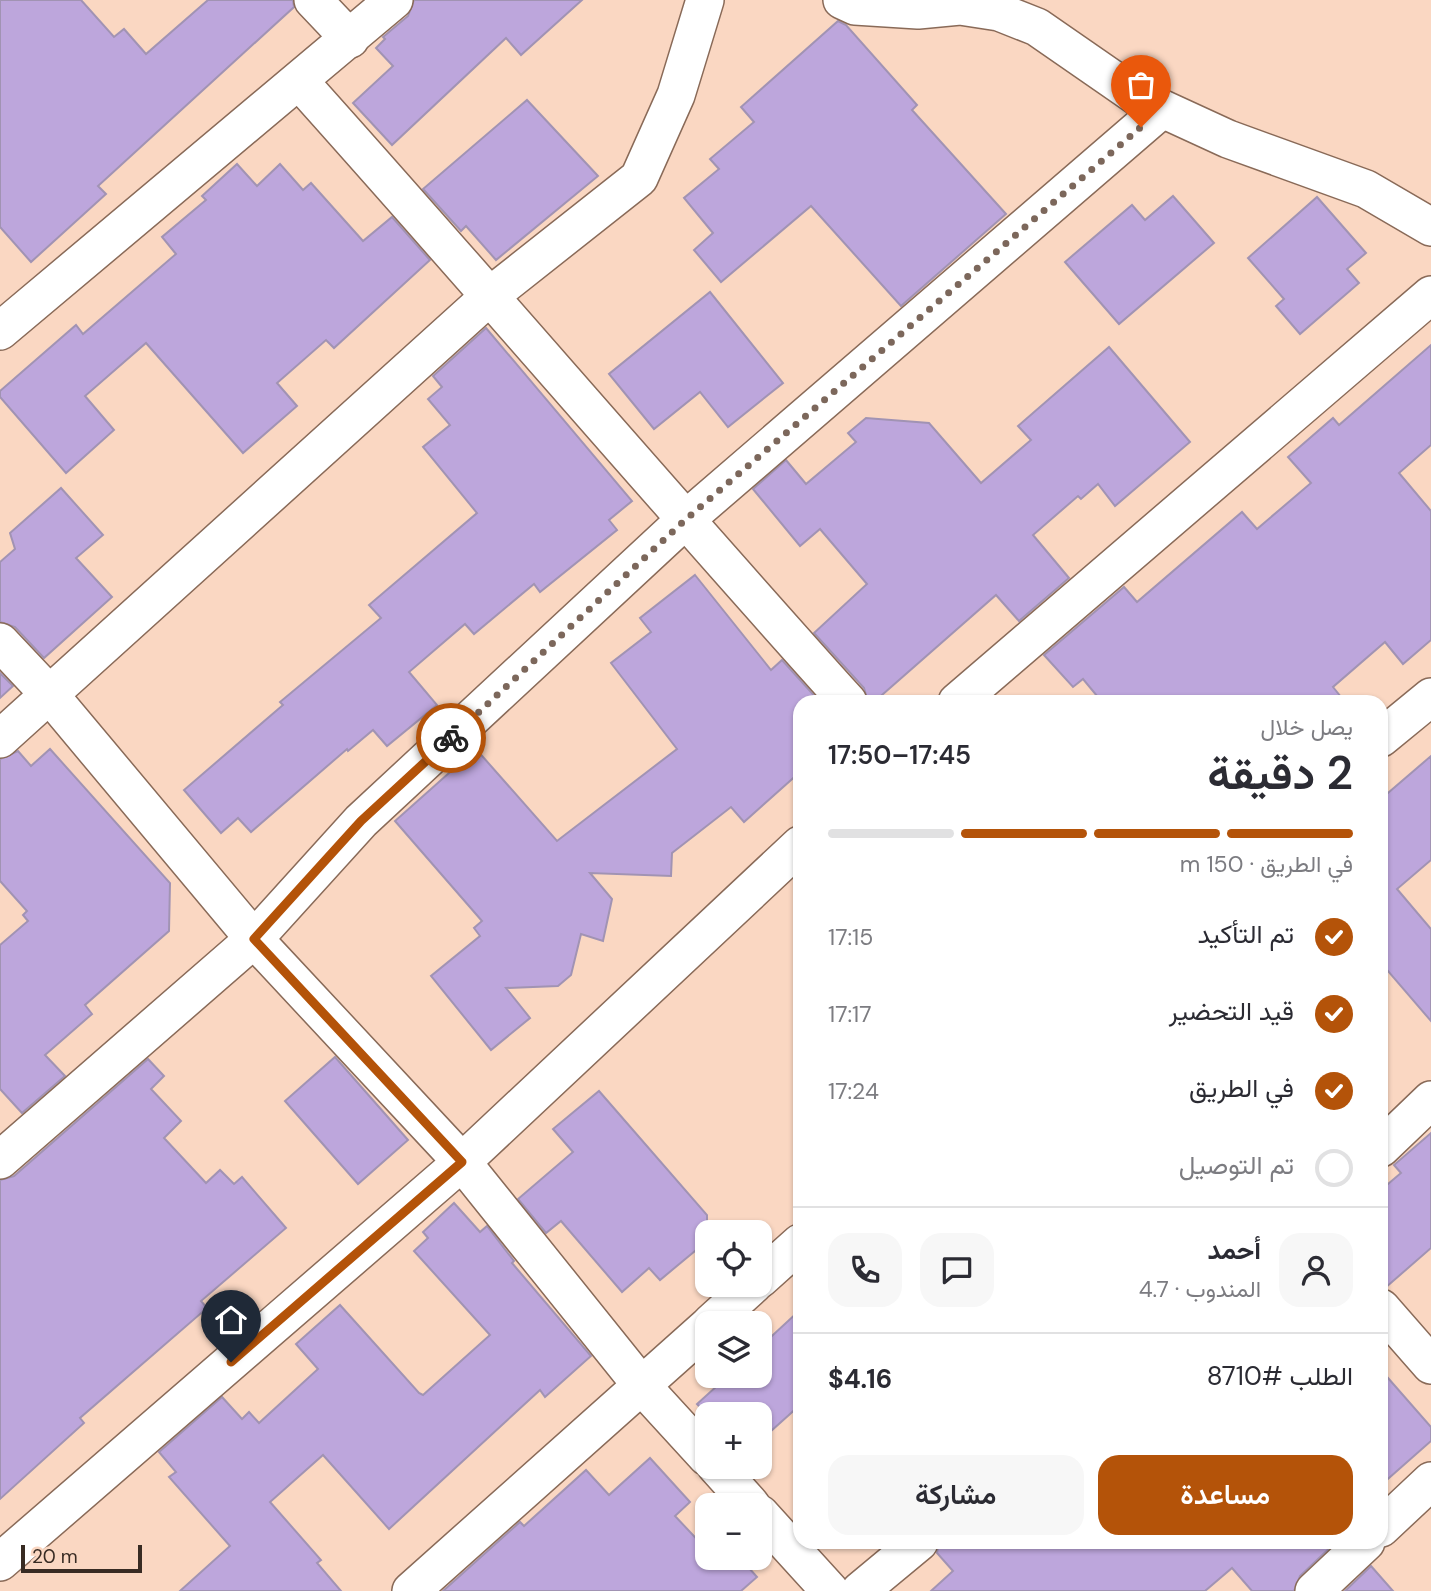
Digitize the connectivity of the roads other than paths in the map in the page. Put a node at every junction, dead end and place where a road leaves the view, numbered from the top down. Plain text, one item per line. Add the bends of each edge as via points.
1 (313, 0) edge
2 (394, 0) edge
3 (705, 0) edge
4 (842, 0) edge
5 (350, 39) junction
6 (300, 82) junction
7 (1161, 109) junction
8 (1431, 228) edge
9 (491, 295) junction
10 (1431, 295) edge
11 (0, 331) edge
12 (684, 521) junction
13 (0, 642) edge
14 (49, 694) junction
15 (842, 695) edge
16 (965, 695) edge
17 (1431, 696) edge
18 (1388, 732) edge
19 (0, 738) edge
20 (793, 852) edge
21 (254, 939) junction
22 (1431, 1100) edge
23 (1388, 1141) edge
24 (0, 1160) edge
25 (462, 1162) junction
26 (793, 1249) edge
27 (772, 1268) edge
28 (740, 1297) edge
29 (724, 1311) edge
30 (1388, 1316) edge
31 (695, 1338) edge
32 (1431, 1365) edge
33 (642, 1386) junction
34 (695, 1444) edge
35 (728, 1479) edge
36 (1431, 1481) edge
37 (740, 1493) edge
38 (1388, 1521) edge
39 (772, 1527) edge
40 (911, 1549) edge
41 (1359, 1549) edge
42 (0, 1562) edge
43 (411, 1591) edge
44 (830, 1591) edge
45 (860, 1591) edge
46 (1314, 1591) edge

1 - 5 street
2 - 5 street
3 - 9 street via 676,95 639,178
4 - 7 street via 855,6 918,10 960,6 999,12 1037,27
5 - 6 street
6 - 9 street
6 - 11 street
7 - 8 street via 1228,139 1366,189
7 - 12 street
9 - 12 street
9 - 14 street
10 - 16 street
12 - 15 street
12 - 21 street via 361,821
13 - 14 street
14 - 19 street
14 - 21 street
17 - 18 street
20 - 25 street
21 - 24 street
21 - 25 street
22 - 23 street
25 - 33 street
25 - 42 street
26 - 27 street
28 - 29 street
30 - 32 street
31 - 33 street
33 - 34 street
33 - 43 street
35 - 37 street
36 - 38 street
39 - 44 street
40 - 45 street
41 - 46 street

